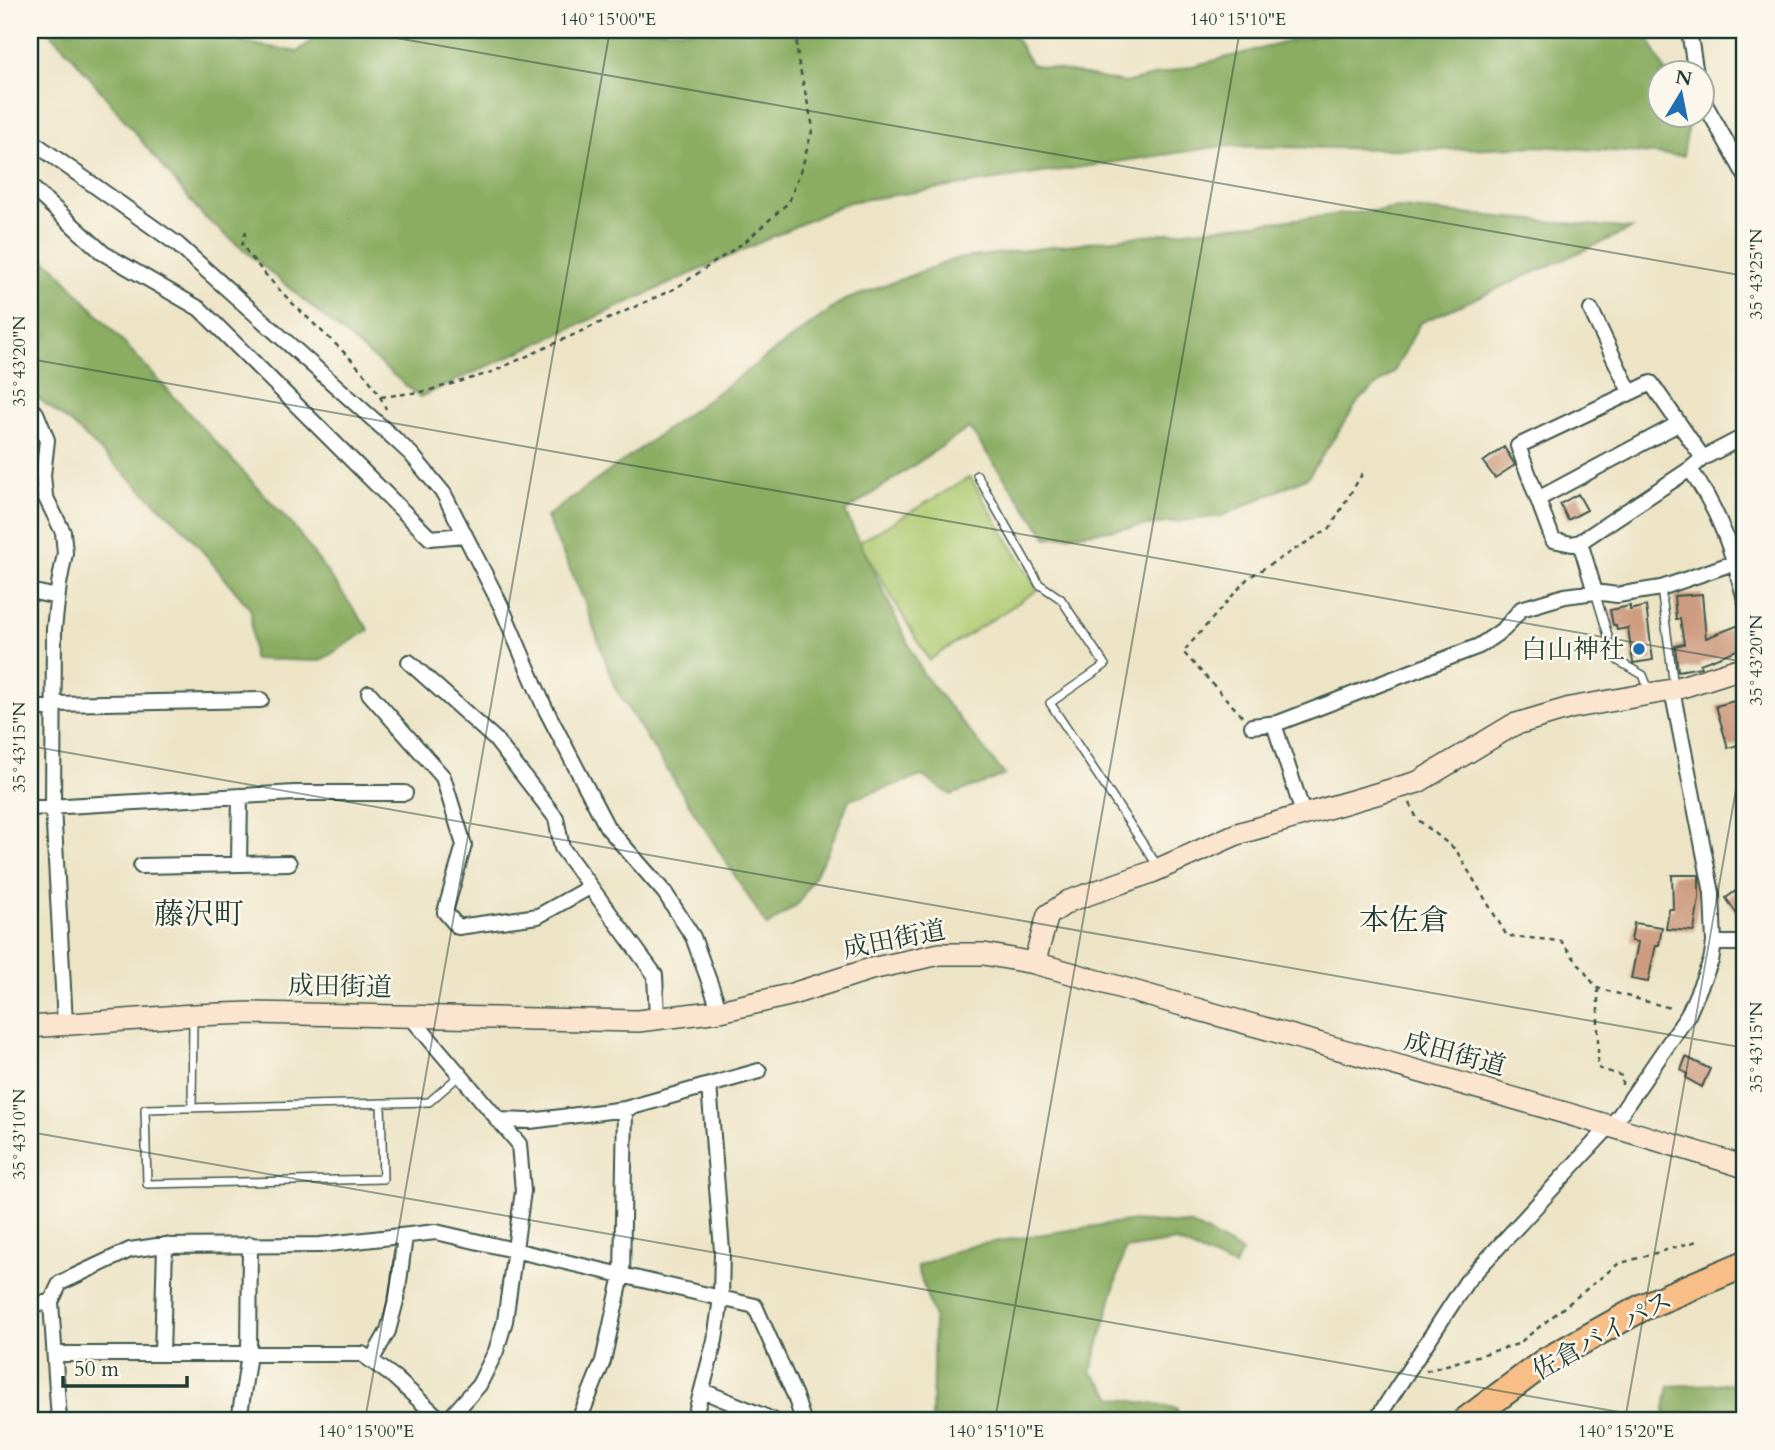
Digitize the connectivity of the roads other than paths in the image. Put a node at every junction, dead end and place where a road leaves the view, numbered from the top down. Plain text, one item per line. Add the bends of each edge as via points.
1 (1691, 30) edge
2 (1694, 60) edge
3 (1716, 123) edge
4 (30, 140) edge
5 (1745, 174) edge
6 (30, 186) edge
7 (1591, 310) dead end
8 (1630, 392) junction
9 (30, 410) edge
10 (1678, 424) junction
11 (1745, 436) edge
12 (1703, 458) junction
13 (1690, 470) junction
14 (977, 475) dead end
15 (1538, 499) junction
16 (465, 535) junction
17 (1580, 542) junction
18 (1740, 561) edge
19 (1661, 587) junction
20 (30, 591) edge
21 (1595, 592) junction
22 (57, 597) junction
23 (1745, 600) edge
24 (409, 662) dead end
25 (1745, 667) edge
26 (1661, 691) junction
27 (369, 693) dead end
28 (261, 700) dead end
29 (54, 706) junction
30 (30, 708) edge
31 (1274, 724) junction
32 (1252, 726) road end
33 (405, 793) dead end
34 (240, 796) junction
35 (53, 807) junction
36 (30, 808) edge
37 (1304, 813) junction
38 (289, 863) dead end
39 (239, 864) junction
40 (141, 866) dead end
41 (1160, 869) junction
42 (590, 887) junction
43 (1714, 943) junction
44 (1745, 943) edge
45 (1034, 963) junction
46 (720, 1011) junction
47 (193, 1015) junction
48 (409, 1015) junction
49 (657, 1018) junction
50 (65, 1024) junction
51 (30, 1027) edge
52 (759, 1071) dead end
53 (459, 1076) junction
54 (709, 1085) junction
55 (381, 1103) junction
56 (192, 1108) junction
57 (625, 1109) junction
58 (497, 1120) junction
59 (1616, 1121) junction
60 (1745, 1167) edge
61 (405, 1236) junction
62 (250, 1244) junction
63 (165, 1245) junction
64 (515, 1250) junction
65 (1745, 1264) edge
66 (622, 1275) junction
67 (721, 1298) junction
68 (51, 1302) junction
69 (30, 1305) edge
70 (55, 1354) junction
71 (162, 1354) junction
72 (249, 1354) junction
73 (371, 1361) junction
74 (703, 1391) junction
75 (59, 1420) edge
76 (239, 1420) edge
77 (441, 1420) edge
78 (448, 1420) edge
79 (579, 1420) edge
80 (694, 1420) edge
81 (773, 1420) edge
82 (803, 1420) edge
83 (1376, 1420) edge
84 (1467, 1420) edge

1 - 2 street
3 - 5 street
4 - 16 street via 177,244 385,429 444,494
6 - 16 street via 103,253 200,309 430,538
7 - 8 street
8 - 10 street via 1651,383
8 - 15 street via 1518,446
9 - 22 street via 36,413 47,439 45,496 63,531 65,553
10 - 12 street
10 - 15 street
11 - 12 street
12 - 13 street
13 - 17 street
13 - 18 street via 1710,498
14 - 41 lane via 1039,584 1061,599 1105,665 1050,703
15 - 17 street via 1553,540
16 - 46 street via 544,706 607,827 666,893 693,937
17 - 21 street
18 - 19 street
18 - 23 street
19 - 21 street via 1617,595
19 - 26 lane via 1673,680
20 - 22 street
21 - 26 lane via 1618,661
21 - 31 street via 1521,609 1504,629 1479,646
22 - 29 street
24 - 42 street via 495,739 555,818 562,848
25 - 26 street
26 - 37 street via 1570,708 1513,725 1418,782
26 - 43 street via 1712,893
27 - 42 street via 443,777 464,845 445,912 458,927 538,916
28 - 29 street
29 - 30 street
29 - 35 street
31 - 32 street
31 - 37 street
33 - 34 street
34 - 35 street
34 - 39 street
35 - 36 street
35 - 50 street
37 - 41 street via 1237,834
38 - 39 street
39 - 40 street
41 - 45 street via 1069,901 1048,915
42 - 49 street via 655,975
43 - 44 street
43 - 59 street via 1688,1015
45 - 46 street, 成田街道 via 984,954 940,954
45 - 59 street, 成田街道 via 1279,1034
46 - 49 street, 成田街道
47 - 48 street, 成田街道
47 - 50 street, 成田街道
47 - 56 lane
48 - 49 street, 成田街道 via 525,1020
48 - 53 street
50 - 51 street, 成田街道
52 - 54 street
53 - 55 lane via 429,1102
53 - 58 street
54 - 57 street
54 - 67 street via 722,1251
55 - 56 lane
55 - 56 lane via 383,1179 147,1184 145,1109
57 - 58 street via 530,1121
57 - 66 street
58 - 64 street via 519,1143 523,1191
59 - 60 street, 成田街道
59 - 83 street via 1467,1281
61 - 62 street via 320,1245
61 - 64 street via 436,1231
61 - 73 street via 388,1331
62 - 63 street
62 - 72 street
63 - 68 street via 130,1250 60,1283
63 - 71 street
64 - 66 street
64 - 78 street via 496,1351 479,1385
65 - 84 highway, 佐倉バイパス via 1643,1307 1546,1360
66 - 67 street
66 - 79 street via 603,1361
67 - 74 street
67 - 82 street via 755,1306
68 - 69 street
68 - 70 street
70 - 71 street
70 - 75 street
71 - 72 street
72 - 73 street via 362,1354
72 - 76 street
73 - 77 street
74 - 80 street
74 - 81 street

